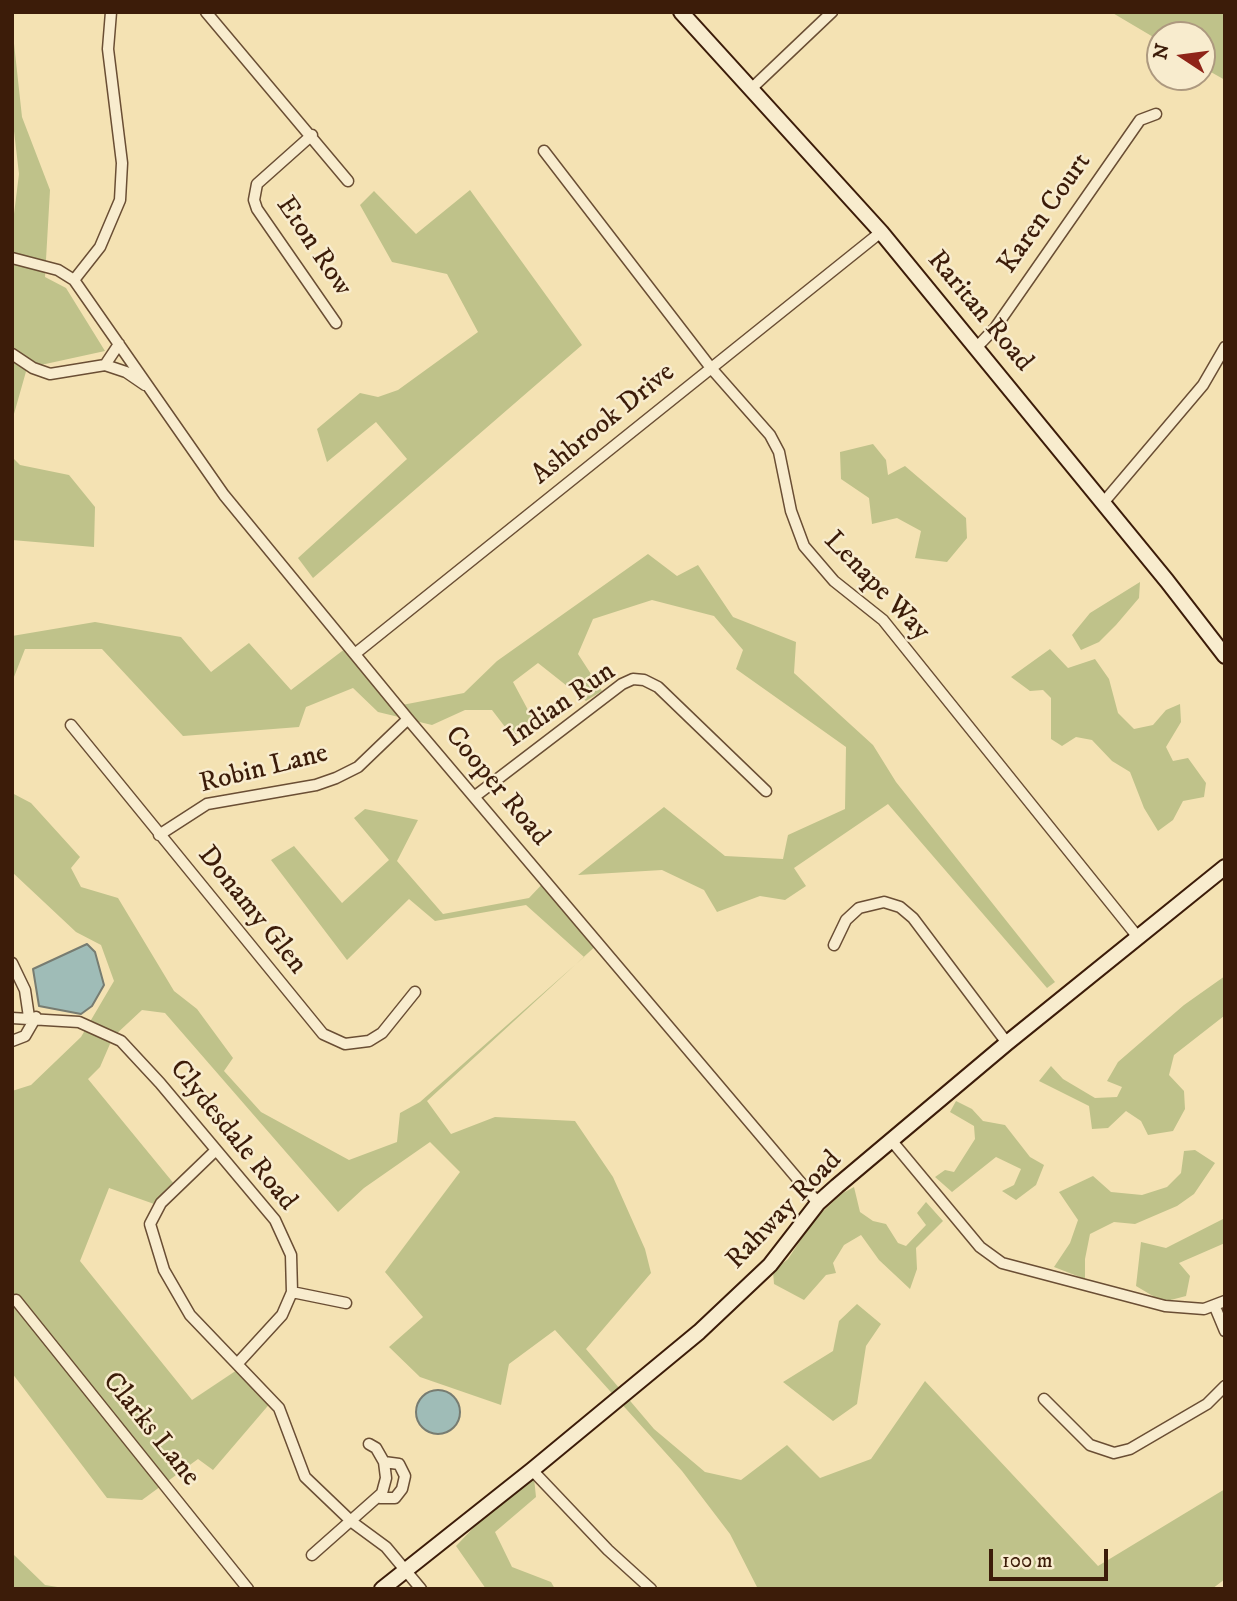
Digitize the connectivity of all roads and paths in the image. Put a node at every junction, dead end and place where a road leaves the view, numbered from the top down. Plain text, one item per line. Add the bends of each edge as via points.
1 (111, 12) edge
2 (206, 12) edge
3 (681, 12) edge
4 (832, 12) edge
5 (751, 89) junction
6 (1156, 114) dead end
7 (312, 135) junction
8 (544, 151) dead end
9 (348, 181) dead end
10 (881, 232) junction
11 (12, 258) edge
12 (74, 280) junction
13 (337, 323) dead end
14 (119, 344) junction
15 (1225, 346) edge
16 (977, 347) junction
17 (12, 354) edge
18 (105, 365) junction
19 (711, 368) junction
20 (152, 390) junction
21 (1103, 503) junction
22 (356, 653) junction
23 (1225, 656) edge
24 (408, 719) junction
25 (71, 725) dead end
26 (766, 791) dead end
27 (474, 797) junction
28 (159, 835) junction
29 (1225, 867) edge
30 (1137, 936) junction
31 (834, 946) dead end
32 (12, 963) edge
33 (415, 992) dead end
34 (32, 1017) junction
35 (12, 1018) edge
36 (12, 1041) edge
37 (1006, 1042) junction
38 (891, 1140) junction
39 (215, 1151) junction
40 (818, 1203) junction
41 (292, 1292) junction
42 (16, 1300) dead end
43 (346, 1303) dead end
44 (1220, 1304) edge
45 (1225, 1331) edge
46 (238, 1363) junction
47 (1225, 1386) edge
48 (1044, 1399) dead end
49 (369, 1444) dead end
50 (384, 1462) junction
51 (532, 1470) junction
52 (380, 1498) junction
53 (352, 1522) junction
54 (312, 1555) dead end
55 (406, 1569) junction
56 (248, 1589) edge
57 (382, 1589) edge
58 (421, 1589) edge
59 (651, 1589) edge

1 - 12 street via 107,49 122,163 120,200 100,247
2 - 7 street
3 - 5 street, Raritan Road
4 - 5 street
5 - 10 street, Raritan Road
6 - 16 street, Karen Court via 1140,120 995,328
7 - 9 street
7 - 13 street, Eton Row via 257,184 254,200
8 - 19 street, Lenape Way
10 - 16 street, Raritan Road
10 - 19 street, Ashbrook Drive
11 - 12 street via 58,270
12 - 14 street, Cooper Road
14 - 18 street
14 - 20 street, Cooper Road
15 - 21 street via 1203,385
16 - 21 street, Raritan Road
17 - 18 street via 50,374
18 - 20 street, Cooper Road via 126,372
19 - 22 street, Ashbrook Drive
19 - 30 street, Lenape Way via 770,435 779,452 791,511 804,546 834,581 883,620
20 - 22 street, Cooper Road via 225,495
21 - 23 street, Raritan Road
22 - 24 street, Cooper Road
24 - 27 street, Cooper Road
24 - 28 street, Robin Lane via 358,767 336,778 207,804
25 - 28 street, Donamy Glen
26 - 27 street, Indian Run via 658,687 633,680
27 - 40 street, Cooper Road
28 - 33 street, Donamy Glen via 327,1037 345,1044 369,1041 389,1025
29 - 30 street, Rahway Road
30 - 37 street, Rahway Road
31 - 37 street via 846,919 859,908 884,902 900,907 914,918
32 - 34 street
34 - 35 street, Clydesdale Road
34 - 36 street via 24,1036
34 - 39 street, Clydesdale Road via 79,1021 121,1041
37 - 38 street, Rahway Road
38 - 40 street, Rahway Road
38 - 44 street via 980,1247 1002,1263 1165,1307 1192,1310
39 - 41 street, Clydesdale Road via 275,1220 291,1255
39 - 46 street via 161,1203 150,1224 164,1270 190,1315
40 - 51 street, Rahway Road via 770,1265 734,1300
41 - 43 street
41 - 46 street via 282,1315
42 - 56 street, Clarks Lane
44 - 45 street
46 - 53 street via 279,1408 305,1477
47 - 48 street via 1208,1404 1130,1449 1114,1453 1090,1446
49 - 50 street
50 - 52 street via 386,1478
50 - 52 street via 399,1464 405,1476 395,1498
51 - 55 street, Rahway Road
51 - 59 street
52 - 53 street
53 - 54 street
53 - 55 street
55 - 57 street, Rahway Road
55 - 58 street

